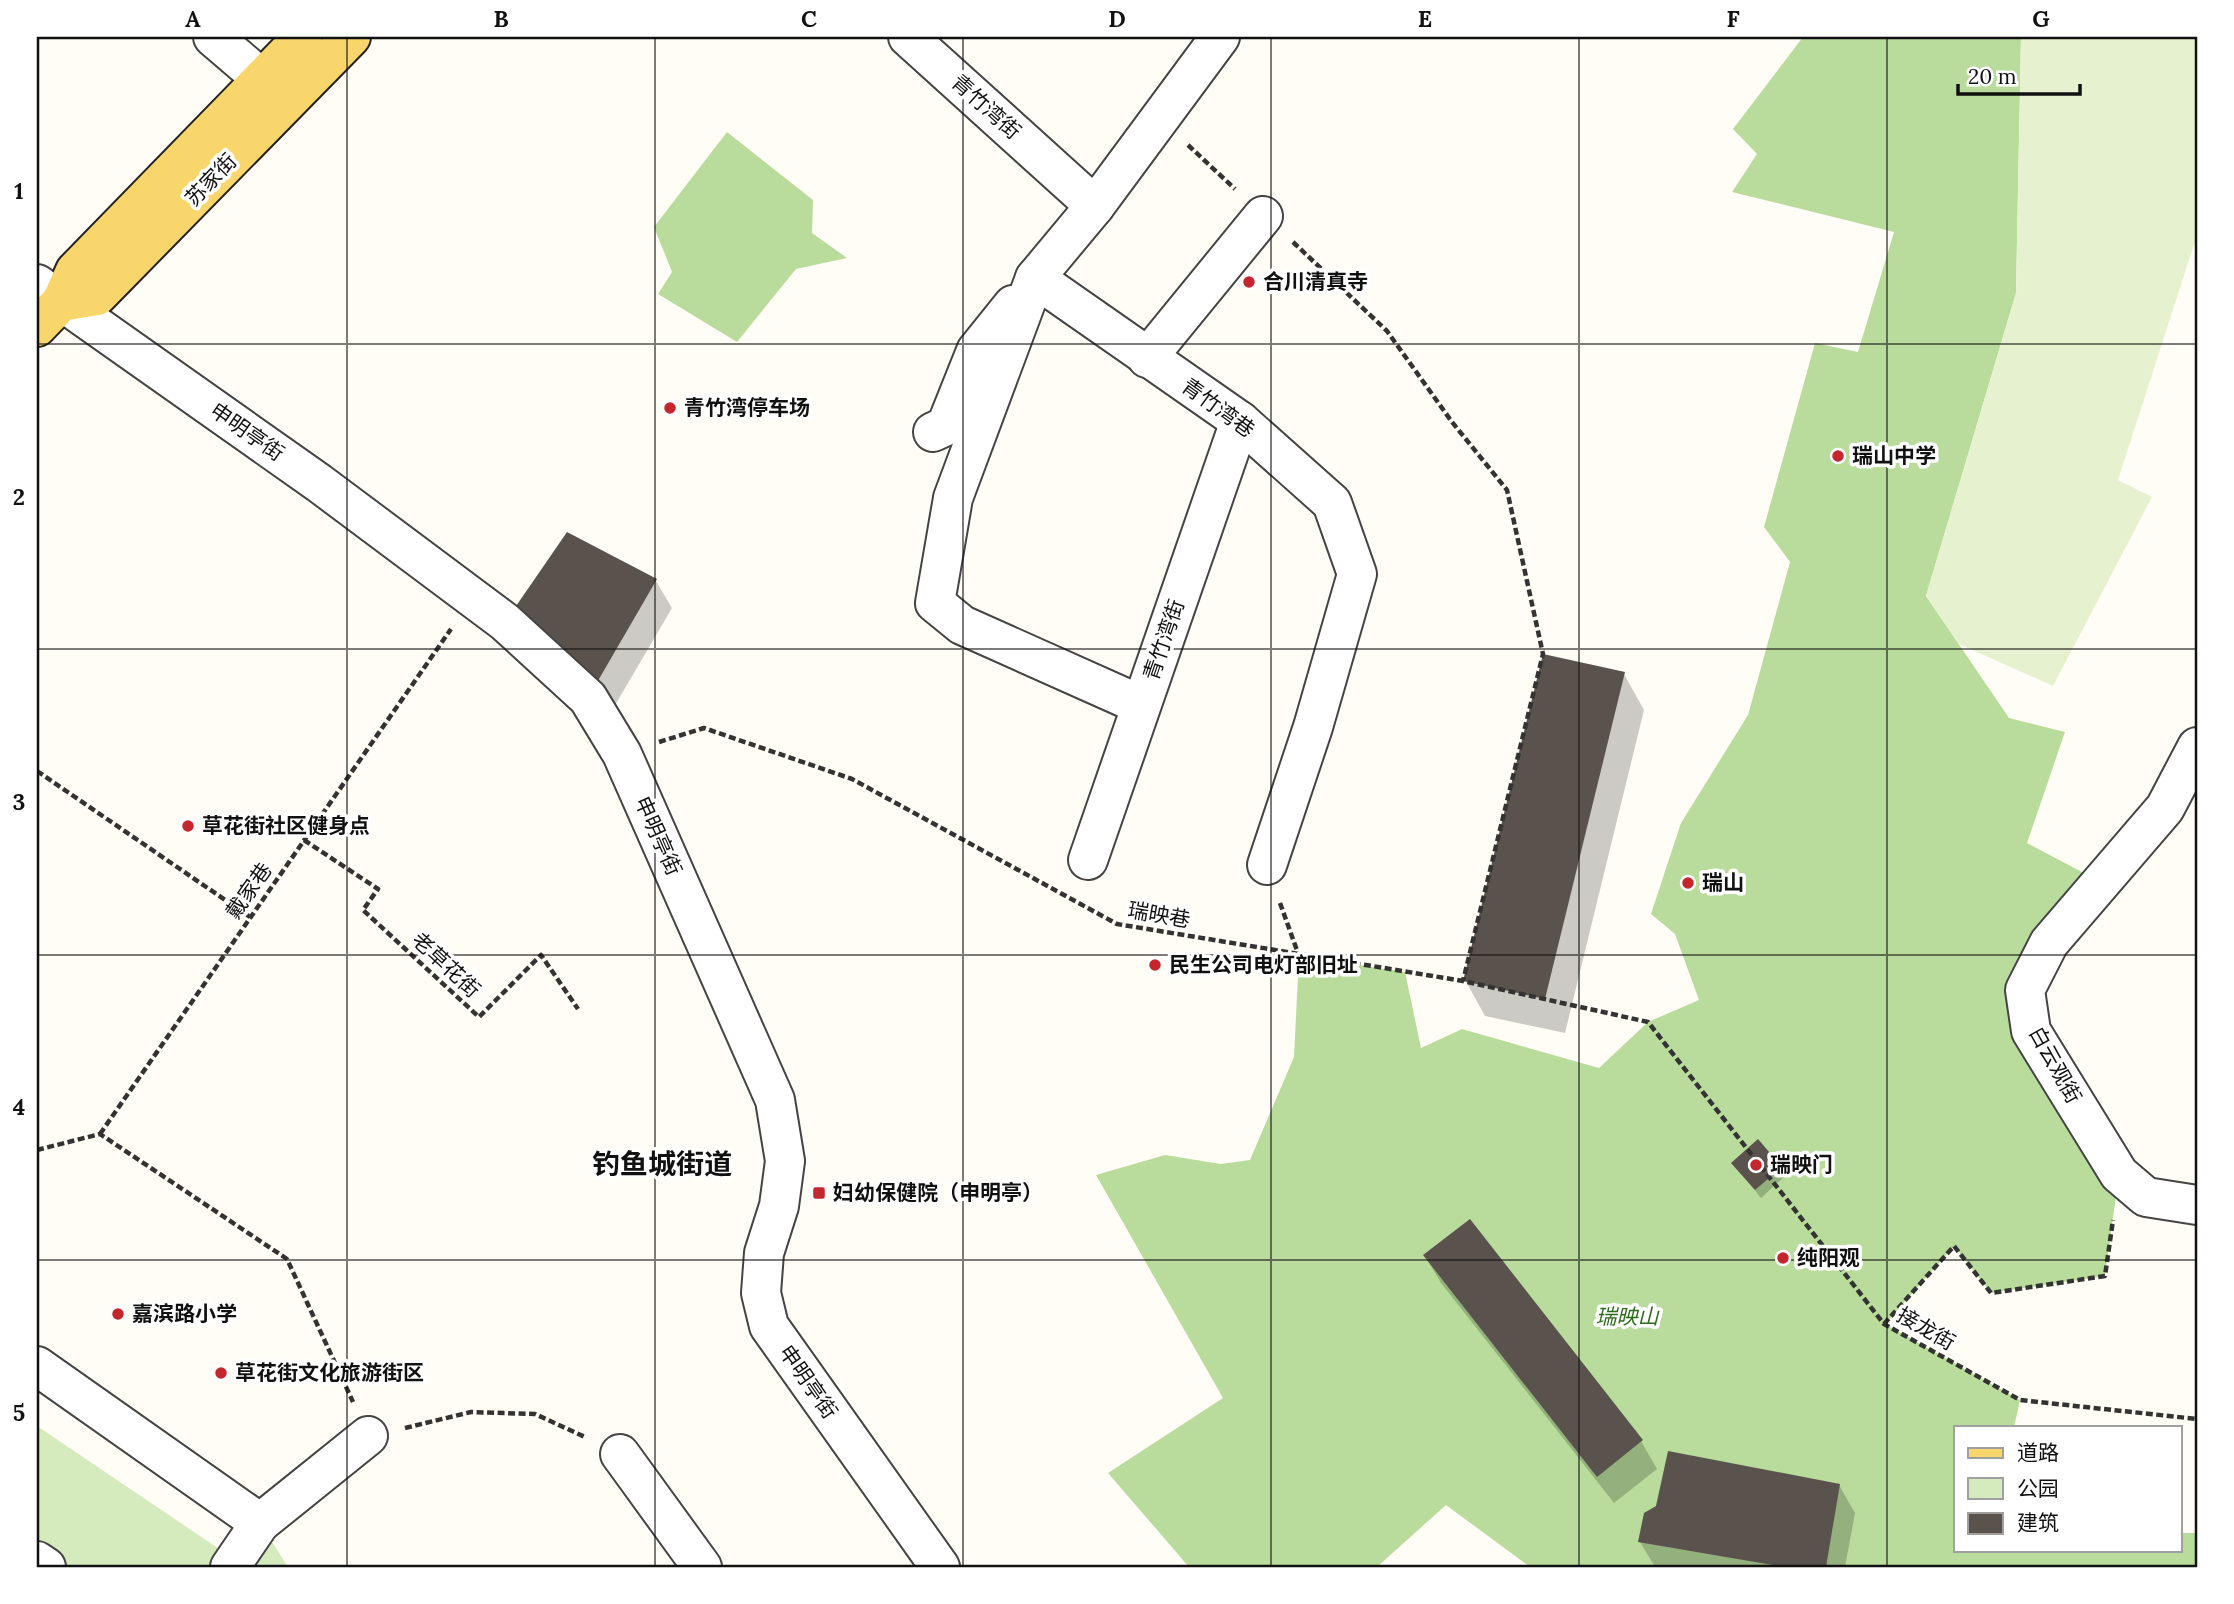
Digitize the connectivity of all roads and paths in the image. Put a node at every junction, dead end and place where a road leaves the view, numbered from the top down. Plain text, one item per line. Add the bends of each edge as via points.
1 (213, 37) edge
2 (303, 37) edge
3 (351, 37) edge
4 (908, 37) edge
5 (1220, 37) edge
6 (262, 79) junction
7 (1095, 206) junction
8 (1263, 216) dead end
9 (1035, 278) junction
10 (1352, 296) dead end
11 (45, 304) edge
12 (1147, 358) junction
13 (1240, 421) junction
14 (933, 432) dead end
15 (473, 598) junction
16 (1141, 705) junction
17 (2197, 747) edge
18 (622, 754) junction
19 (37, 771) edge
20 (304, 840) junction
21 (1088, 860) dead end
22 (1267, 865) joint
23 (250, 917) junction
24 (1299, 956) junction
25 (1463, 981) junction
26 (578, 1009) dead end
27 (1648, 1022) joint
28 (100, 1135) junction
29 (37, 1150) edge
30 (2119, 1174) junction
31 (2197, 1205) edge
32 (1884, 1324) junction
33 (37, 1366) edge
34 (2197, 1419) edge
35 (368, 1436) junction
36 (621, 1454) joint
37 (260, 1523) junction
38 (37, 1561) edge
39 (46, 1567) edge
40 (230, 1567) edge
41 (702, 1567) edge
42 (940, 1567) edge

1 - 6 street
2 - 6 main road, 苏家街
3 - 11 main road, 苏家街 via 97,296
4 - 7 street, 青竹湾街
5 - 7 street
6 - 11 main road, 苏家街
7 - 9 street
8 - 12 street
9 - 12 street, 青竹湾巷
9 - 14 street via 976,351 946,426
9 - 16 street via 953,498 935,603 962,625
10 - 25 path via 1387,331 1507,491 1543,654
11 - 15 street, 申明亭街 via 319,483
12 - 13 street, 青竹湾巷
13 - 16 street, 青竹湾街
13 - 22 street, 青竹湾巷 via 1332,503 1357,574
15 - 18 street, 申明亭街 via 588,698
15 - 20 path, 戴家巷
16 - 21 street, 青竹湾街
17 - 30 street, 白云观街 via 2165,808 2049,943 2025,990 2031,1031
18 - 24 path, 瑞映巷 via 704,728 852,779 1117,924
18 - 42 street, 申明亭街 via 775,1100 785,1161 779,1206 764,1253 761,1293 769,1326
19 - 23 path
20 - 23 path, 戴家巷
20 - 26 path, 老草花街 via 378,889 363,910 479,1017 541,954
22 - 24 path
23 - 28 path, 戴家巷
24 - 25 path, 瑞映巷
25 - 27 path, 瑞映巷
27 - 32 path, 接龙街
28 - 29 path
28 - 35 path via 287,1259
30 - 31 street, 白云观街 via 2146,1197
30 - 32 path via 2105,1276 1991,1293 1954,1246
32 - 34 path, 接龙街 via 2020,1400
33 - 37 street
35 - 36 path via 471,1412 535,1414
35 - 37 street
36 - 41 street
37 - 40 street
38 - 39 street

